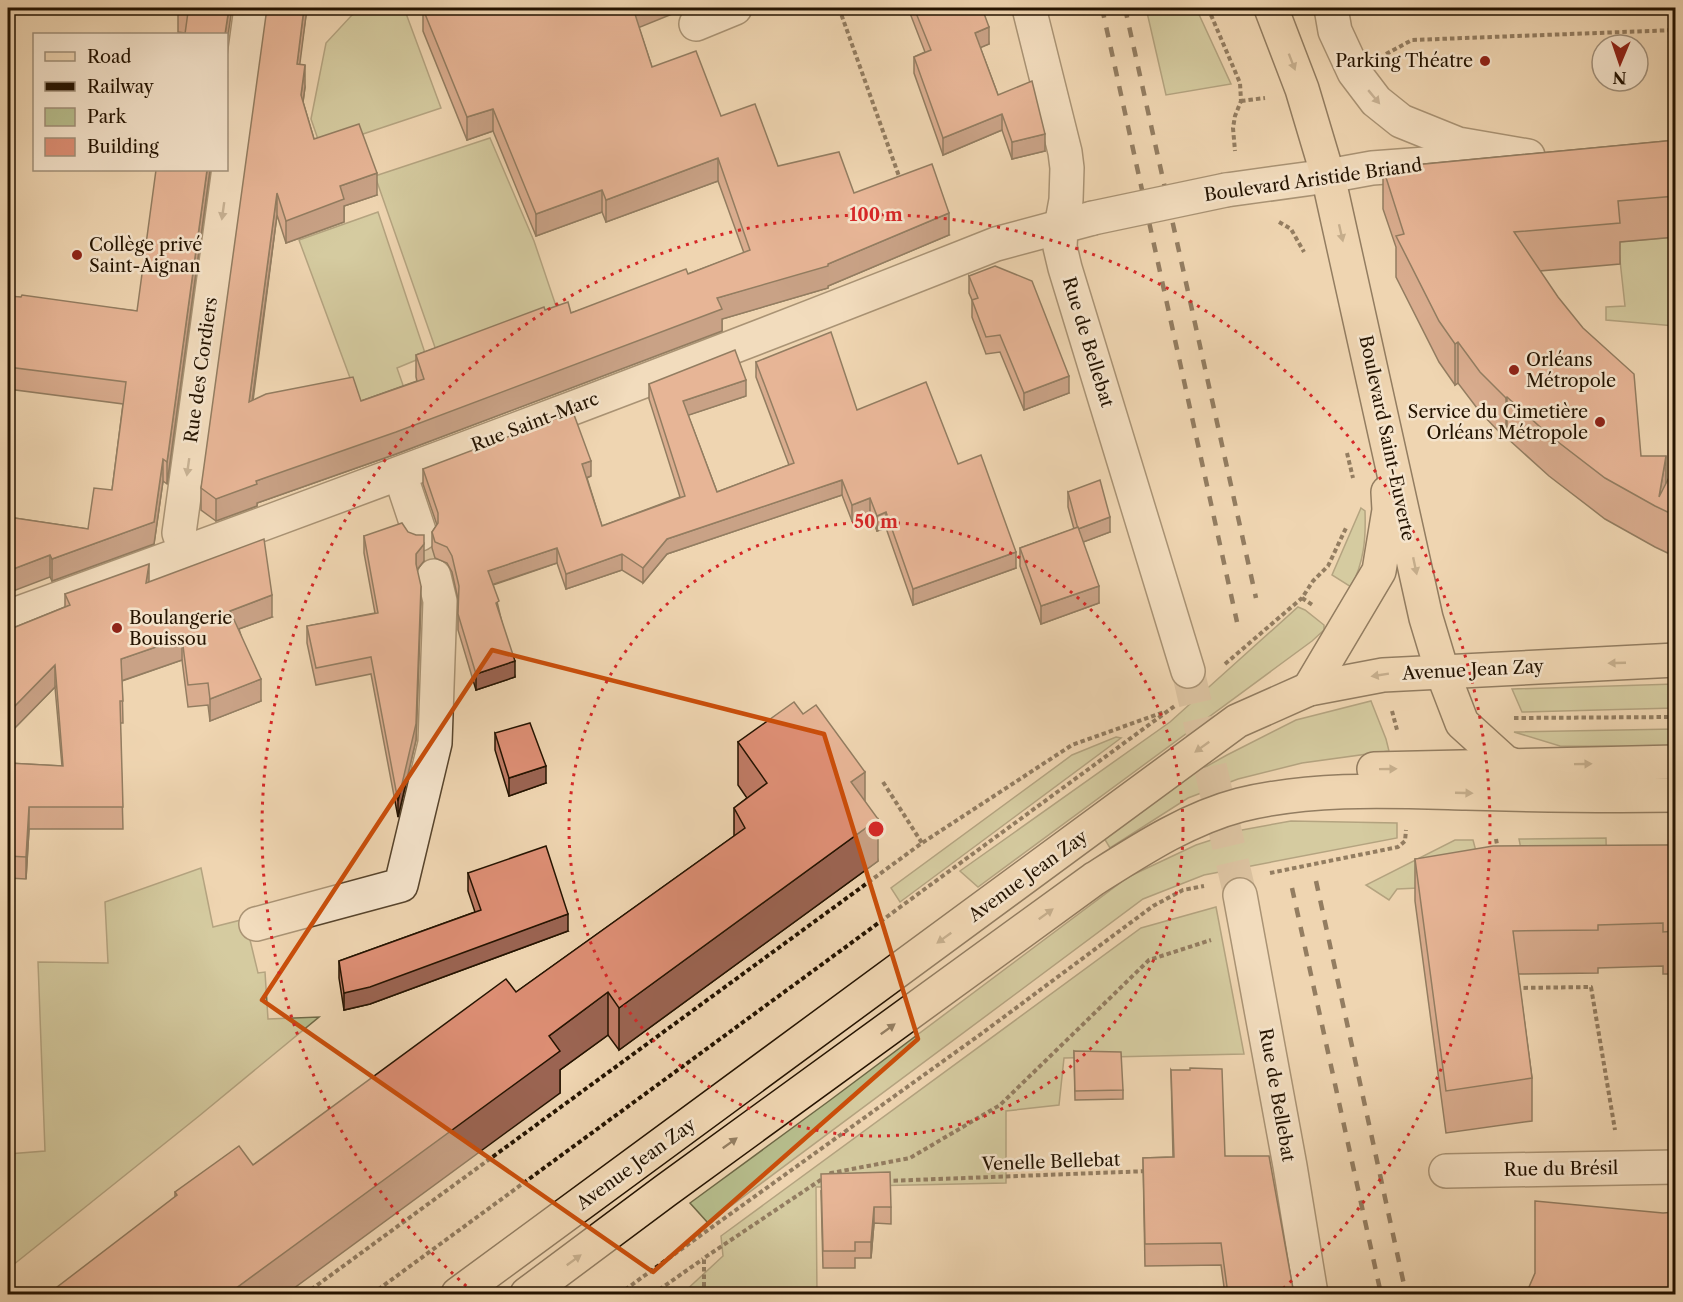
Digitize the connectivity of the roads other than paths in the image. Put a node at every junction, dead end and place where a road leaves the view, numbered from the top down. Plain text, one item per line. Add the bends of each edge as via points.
1 (251, 8) edge
2 (735, 8) edge
3 (1029, 8) edge
4 (1271, 8) edge
5 (1331, 8) edge
6 (696, 24) dead end
7 (1562, 154) edge
8 (1528, 156) junction
9 (1328, 176) junction
10 (1061, 227) junction
11 (1384, 427) junction
12 (400, 474) junction
13 (420, 534) tunnel mouth
14 (186, 553) junction
15 (434, 576) tunnel mouth
16 (8, 617) edge
17 (1676, 660) edge
18 (1188, 670) tunnel mouth
19 (1442, 670) junction
20 (1309, 689) junction
21 (1676, 762) edge
22 (1516, 766) junction
23 (1676, 795) edge
24 (1293, 796) junction
25 (1591, 796) junction
26 (1251, 885) tunnel mouth
27 (256, 924) dead end
28 (1676, 1167) edge
29 (1446, 1172) dead end
30 (458, 1294) edge
31 (527, 1294) edge
32 (1311, 1294) edge

1 -> 14 street, Rue des Cordiers via 179,533
2 - 6 street
3 - 10 street, Rue de Bellebat via 1065,152 1066,200
4 -> 9 main road, Boulevard Saint-Euverte via 1302,89
5 -> 8 street via 1335,31 1354,72 1376,101 1401,121 1458,144
7 - 8 street, Boulevard Aristide Briand
8 - 9 street, Boulevard Aristide Briand via 1372,168
9 - 10 street, Boulevard Aristide Briand, bridge via 1236,188
9 -> 11 main road, Boulevard Saint-Euverte
10 - 12 street, Rue Saint-Marc via 996,244
10 - 18 street, Rue de Bellebat via 1065,268
11 -> 19 main road, Boulevard Saint-Euverte via 1426,618
11 - 20 main road via 1389,510 1379,571
12 - 13 street
12 - 14 street, Rue Saint-Marc
14 - 16 street, Rue Saint-Marc
15 - 27 street via 440,601 435,743 400,885
17 -> 19 main road, Avenue Jean Zay
19 -> 20 main road, Avenue Jean Zay via 1383,675
19 - 22 main road, Boulevard Saint-Euverte via 1462,723 1505,762
20 -> 30 main road, Avenue Jean Zay via 1237,722
22 -> 21 main road
24 -> 22 main road via 1362,770
22 - 25 main road, Boulevard Saint-Euverte
23 - 25 main road
24 -> 25 main road via 1364,791
31 -> 24 main road via 1094,879 1156,840 1196,822 1239,806
26 - 32 street, Rue de Bellebat via 1247,929
28 - 29 street, Rue du Brésil

